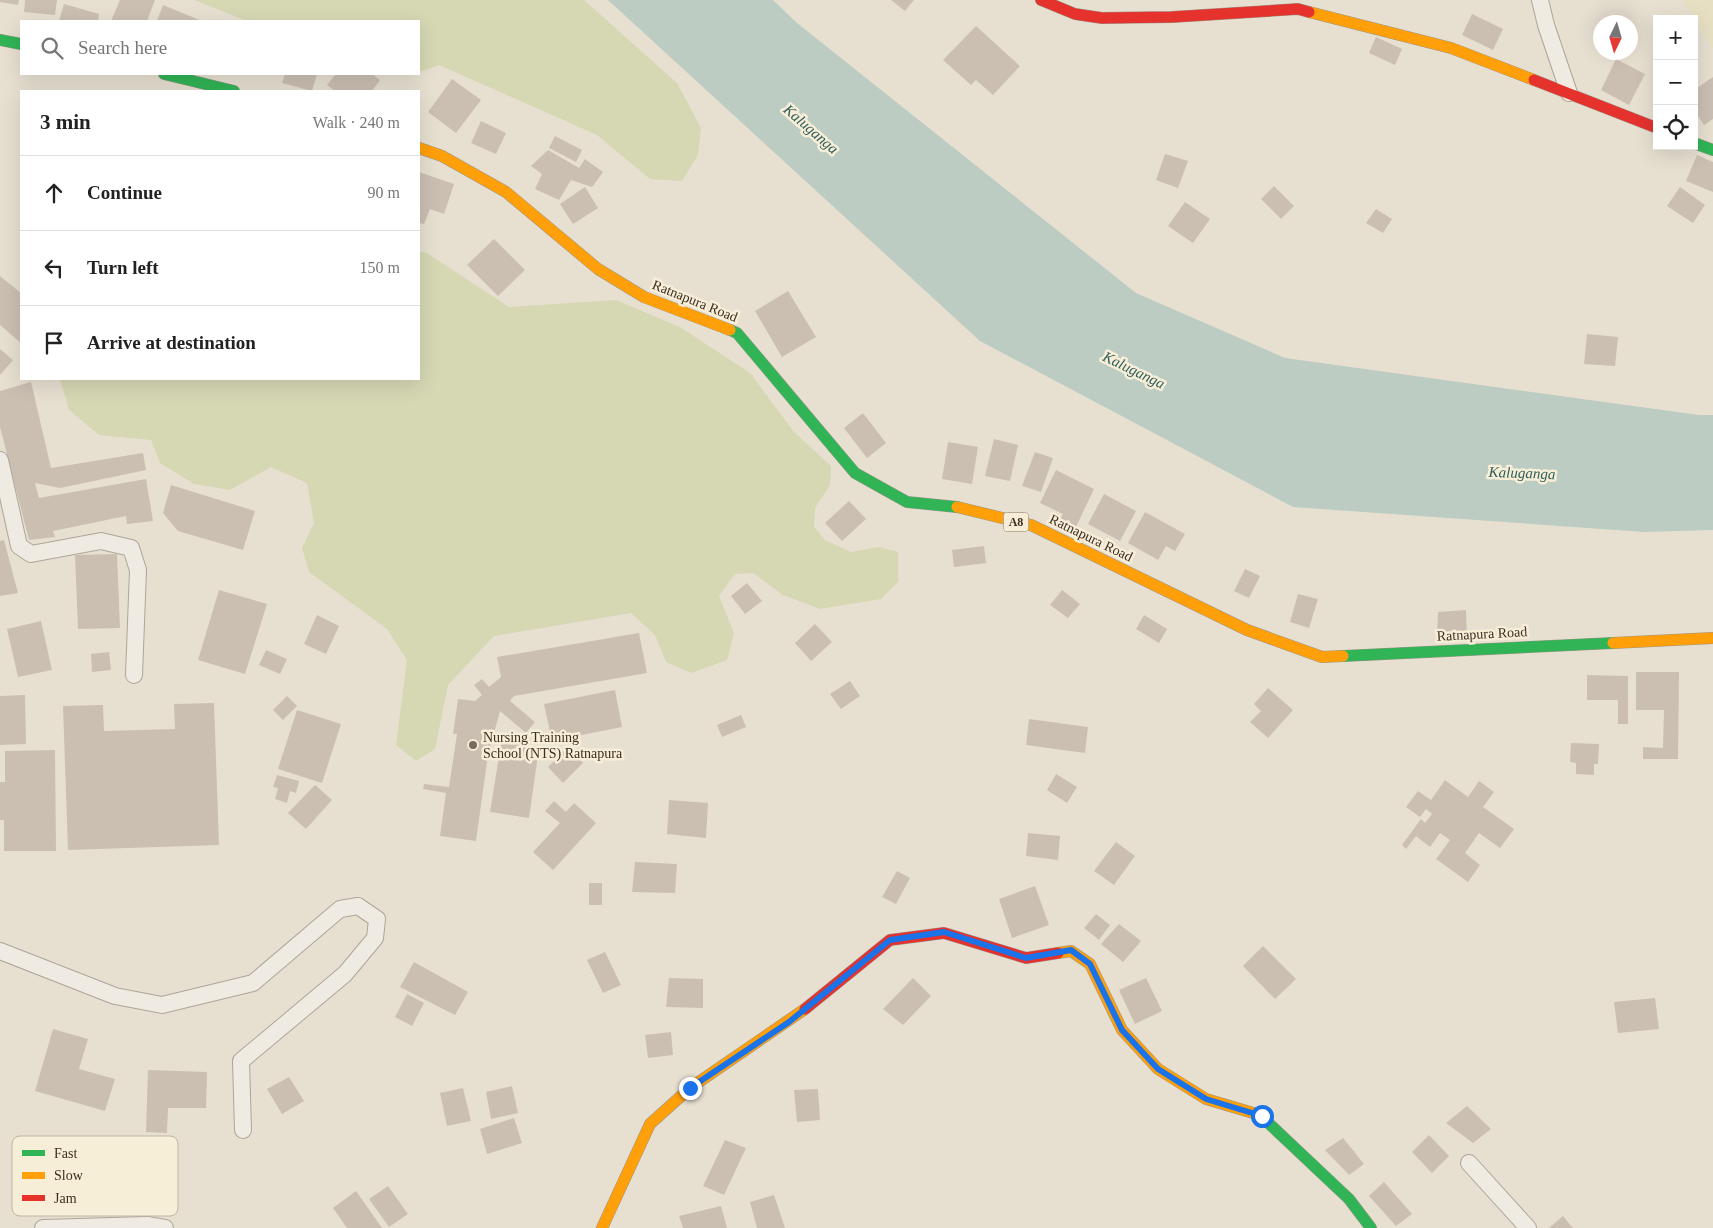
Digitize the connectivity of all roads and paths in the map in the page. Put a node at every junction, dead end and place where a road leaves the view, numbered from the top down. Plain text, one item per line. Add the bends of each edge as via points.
1 (1041, 0) edge
2 (1540, 0) edge
3 (0, 40) edge
4 (20, 44) edge
5 (168, 75) edge
6 (230, 90) edge
7 (1569, 93) junction
8 (1653, 126) edge
9 (1698, 144) edge
10 (420, 148) edge
11 (1713, 150) edge
12 (0, 460) edge
13 (1713, 638) edge
14 (134, 675) dead end
15 (0, 951) edge
16 (243, 1130) dead end
17 (1469, 1163) dead end
18 (43, 1228) edge
19 (166, 1228) edge
20 (602, 1228) edge
21 (1371, 1228) edge
22 (1528, 1228) edge

1 - 7 main road via 1074,14 1102,18 1298,9 1451,48
2 - 7 street
3 - 4 main road
5 - 6 main road
7 - 8 main road
9 - 11 main road
10 - 13 main road, Ratnapura Road / A8 via 442,156 506,192 598,270 644,297 737,333 855,473 907,502 956,507 1031,525 1247,630 1322,657
12 - 14 street via 19,546 31,554 101,541 131,548 138,570
15 - 16 street via 115,996 162,1005 253,983 340,909 358,906 377,919 375,938 345,974 241,1061
17 - 22 street
18 - 19 street via 147,1225
20 - 21 main road via 650,1124 690,1088 789,1022 890,940 944,932 1026,958 1071,950 1090,964 1122,1030 1158,1069 1206,1099 1262,1116 1348,1199

